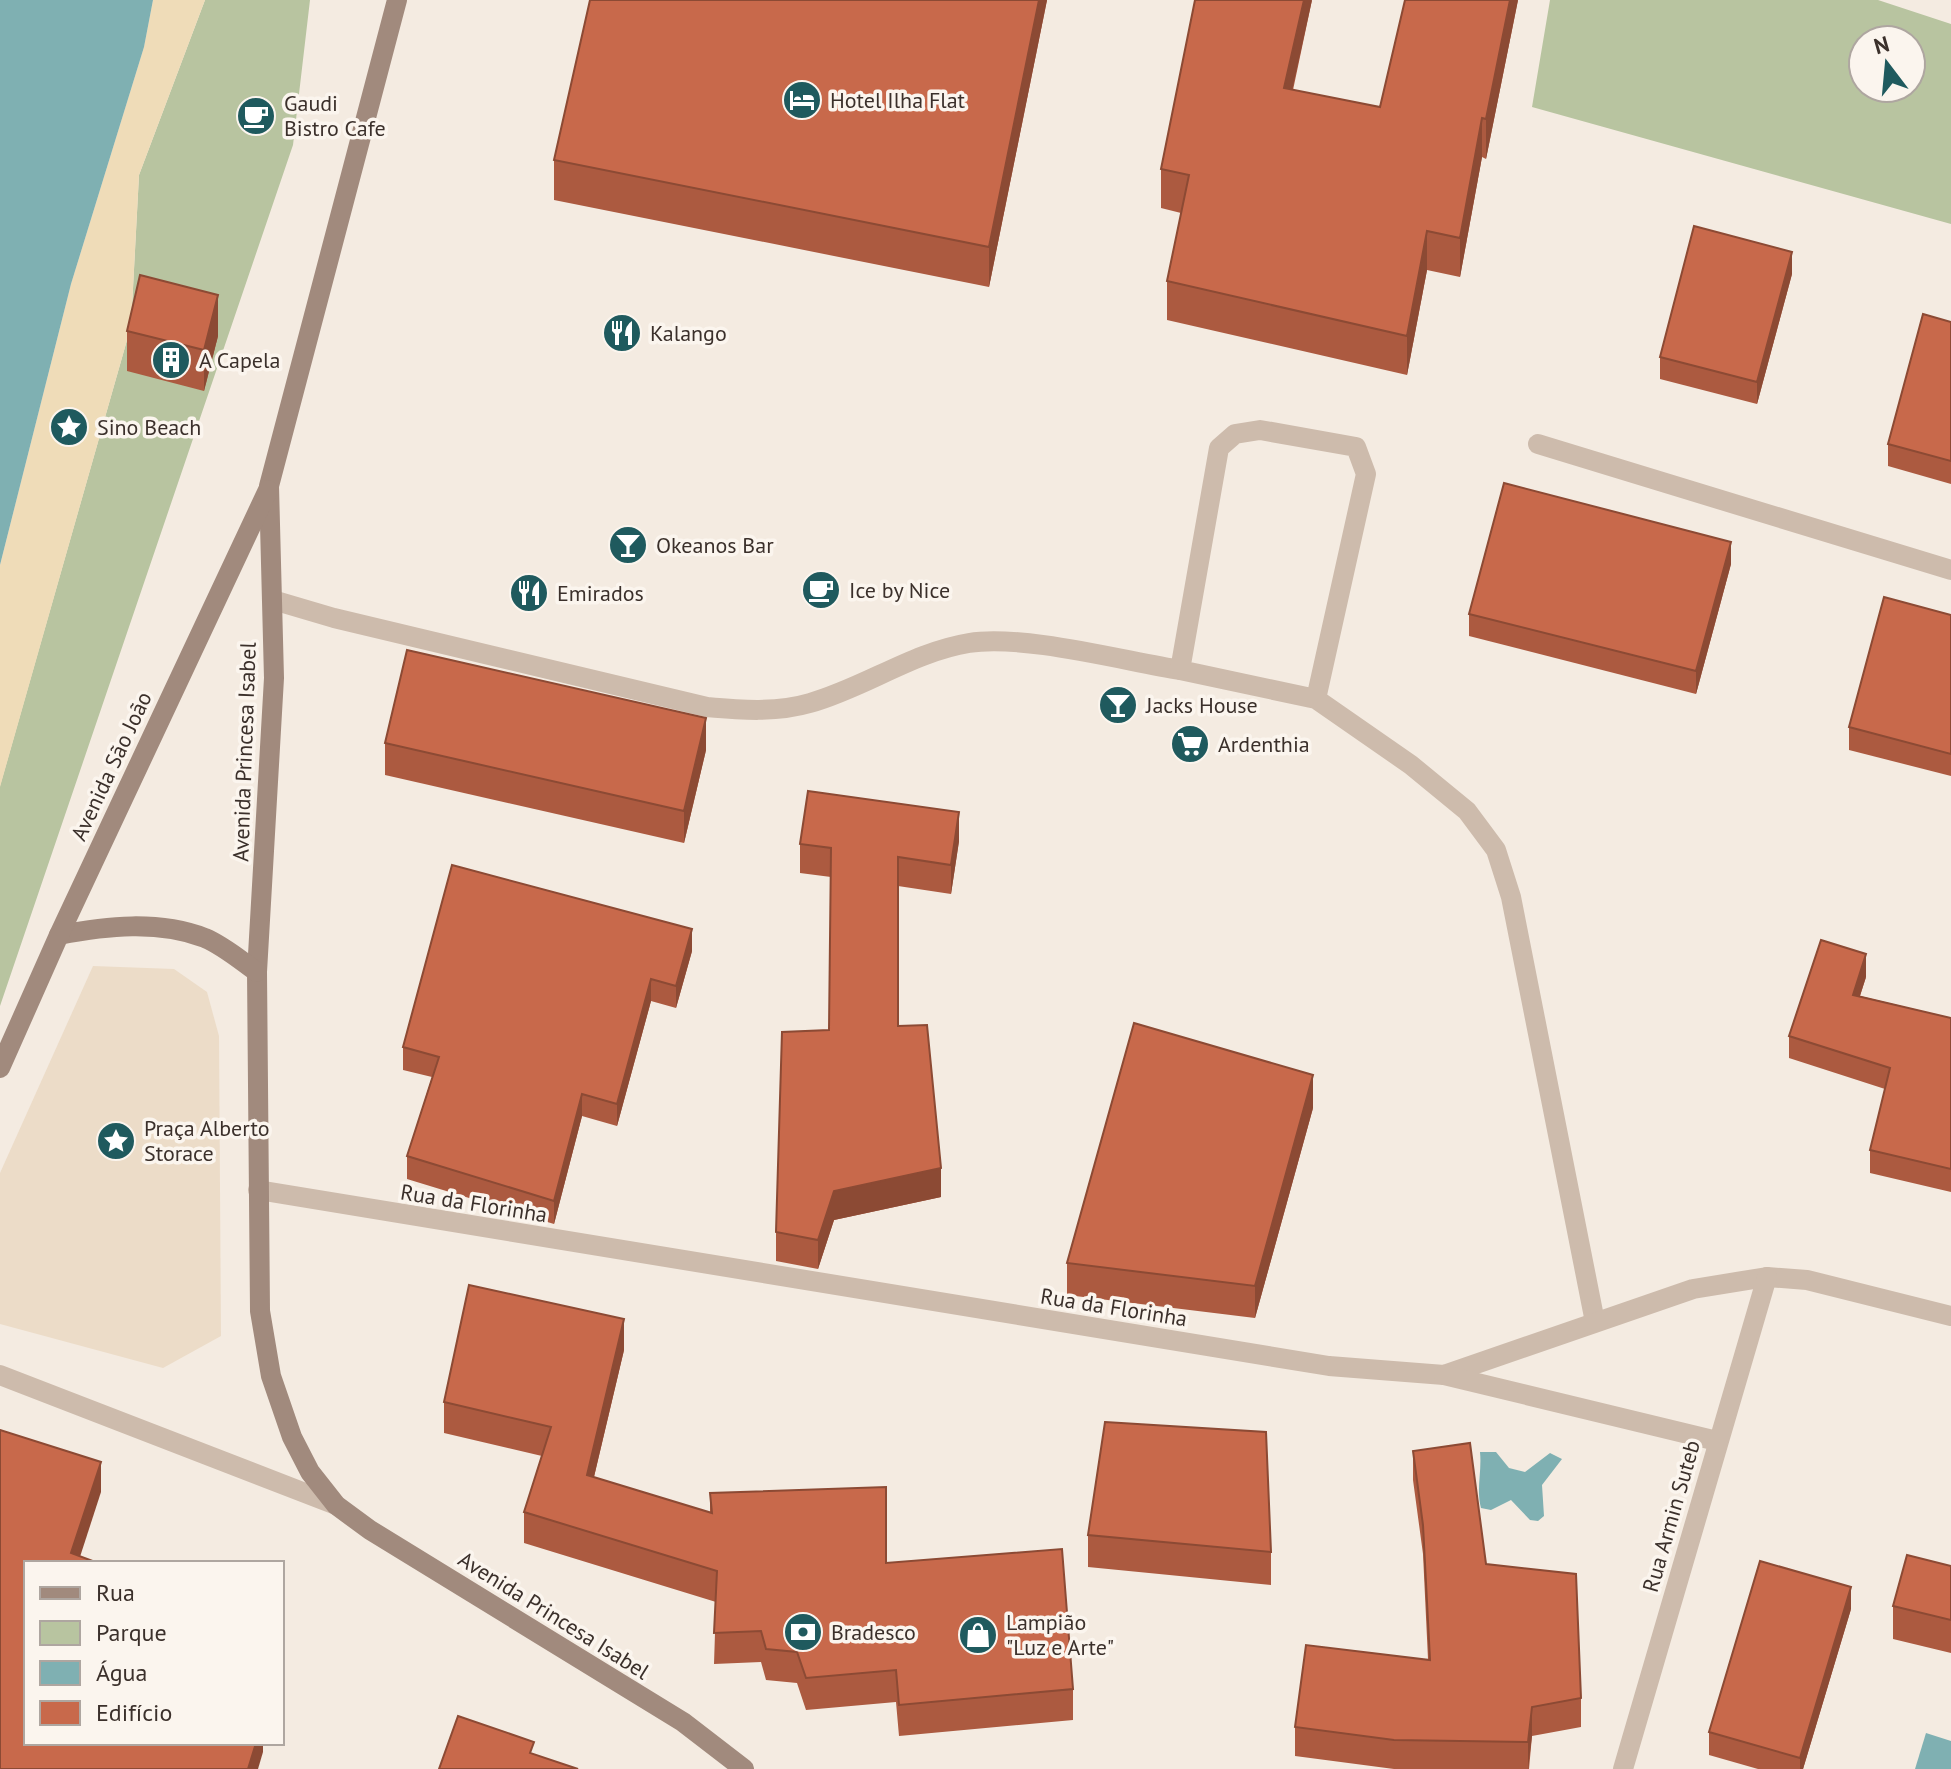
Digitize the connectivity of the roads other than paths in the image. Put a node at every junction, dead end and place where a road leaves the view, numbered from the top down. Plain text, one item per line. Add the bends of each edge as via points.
1 (397, 0) edge
2 (1538, 444) dead end
3 (269, 486) junction
4 (1951, 570) edge
5 (273, 600) junction
6 (1180, 670) junction
7 (1316, 699) junction
8 (59, 935) junction
9 (257, 972) junction
10 (0, 1068) edge
11 (258, 1190) junction
12 (1767, 1277) junction
13 (1951, 1316) edge
14 (1595, 1322) junction
15 (0, 1375) edge
16 (1444, 1375) junction
17 (1717, 1441) junction
18 (336, 1505) junction
19 (744, 1769) edge
20 (1623, 1769) edge

1 - 3 main road, Avenida Princesa Isabel
2 - 4 street
3 - 5 main road, Avenida Princesa Isabel
3 - 8 main road, Avenida São João
5 - 6 street via 707,707 744,710 808,704 970,642 1014,642
5 - 9 main road, Avenida Princesa Isabel via 273,731
6 - 7 street
6 - 7 street via 1219,448 1235,434 1260,430 1356,447 1366,474
7 - 14 street via 1467,811 1496,850 1511,897
8 - 9 main road via 109,925 168,930 205,938
8 - 10 main road, Avenida São João
9 - 11 main road, Avenida Princesa Isabel
11 - 16 street, Rua da Florinha via 1313,1364
11 - 18 main road, Avenida Princesa Isabel via 260,1311 271,1376 292,1437
12 - 13 street, Rua da Florinha via 1807,1280
12 - 14 street, Rua da Florinha via 1693,1289
12 - 17 street, Rua Armin Suteb
14 - 16 street, Rua da Florinha
15 - 18 street, Avenida Princesa Isabel
16 - 17 street
17 - 20 street, Rua Armin Suteb
18 - 19 main road, Avenida Princesa Isabel via 683,1722

